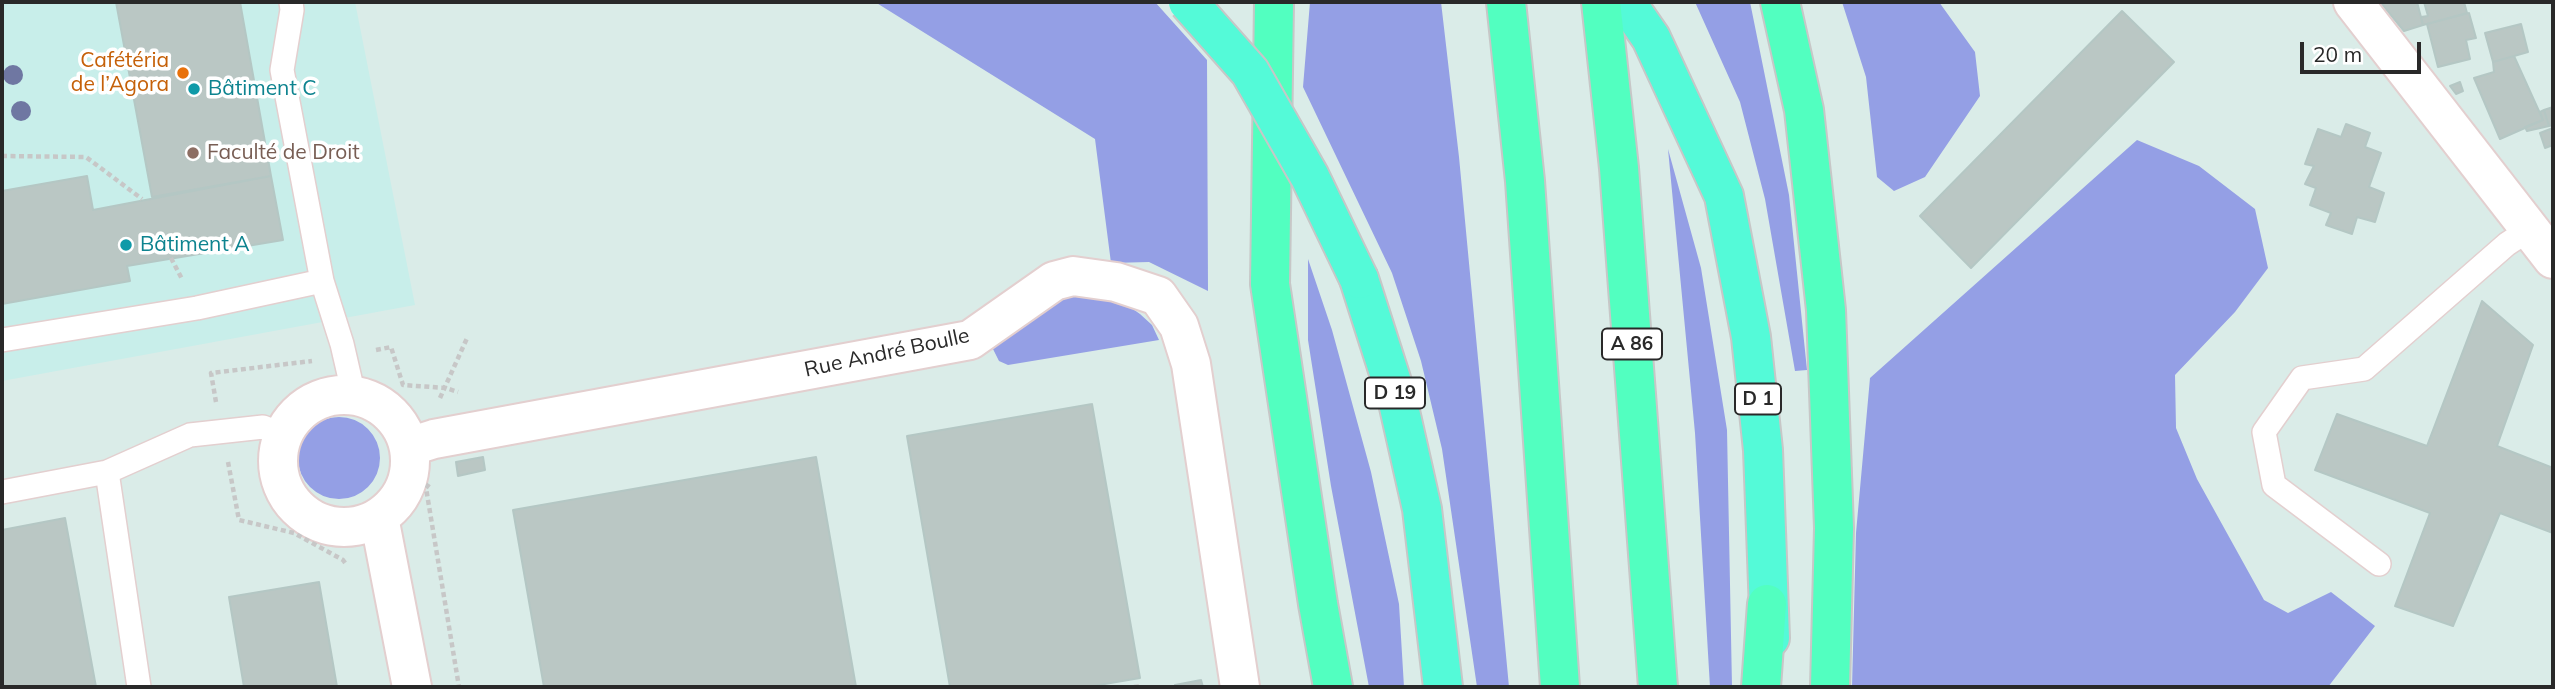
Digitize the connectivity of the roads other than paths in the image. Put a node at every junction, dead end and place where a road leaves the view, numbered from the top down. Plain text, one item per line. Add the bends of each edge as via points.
1 (291, 2) edge
2 (1188, 2) edge
3 (1274, 2) edge
4 (1506, 2) edge
5 (1601, 2) edge
6 (1626, 2) edge
7 (1780, 2) edge
8 (2353, 2) edge
9 (2530, 229) junction
10 (2553, 259) edge
11 (323, 281) junction
12 (2, 340) edge
13 (354, 396) junction
14 (283, 435) junction
15 (421, 443) junction
16 (107, 472) junction
17 (2, 492) edge
18 (379, 517) junction
19 (2379, 564) dead end
20 (1767, 604) junction
21 (139, 687) edge
22 (412, 687) edge
23 (1240, 687) edge
24 (1333, 687) edge
25 (1443, 687) edge
26 (1560, 687) edge
27 (1658, 687) edge
28 (1761, 687) edge
29 (1774, 687) edge
30 (1830, 687) edge

1 - 11 lane via 282,70
2 - 25 highway, D 19, bridge via 1250,72 1310,177 1359,279 1397,398 1422,509
3 - 24 highway via 1270,284
4 - 26 highway via 1525,181
5 - 27 highway, A 86 via 1619,168
6 - 20 highway, D 1 via 1651,38 1724,196 1753,349 1763,450
7 - 30 highway via 1804,110 1826,310 1833,528
8 - 9 street
9 - 10 street
9 - 19 lane via 2364,369 2302,379 2264,432 2274,485
11 - 12 lane
11 - 13 lane
13 - 14 street via 332,396 312,403 295,416
13 - 15 street via 373,401
14 - 16 lane via 263,427 190,436
14 - 18 street via 279,476 300,511 318,523 339,527 360,526
15 - 18 street via 406,487
15 - 23 street, Rue André Boulle via 970,341 1054,281 1073,276 1116,282 1158,296 1179,326 1191,364
16 - 17 lane
16 - 21 lane
18 - 22 street
20 - 28 highway
20 - 29 highway

